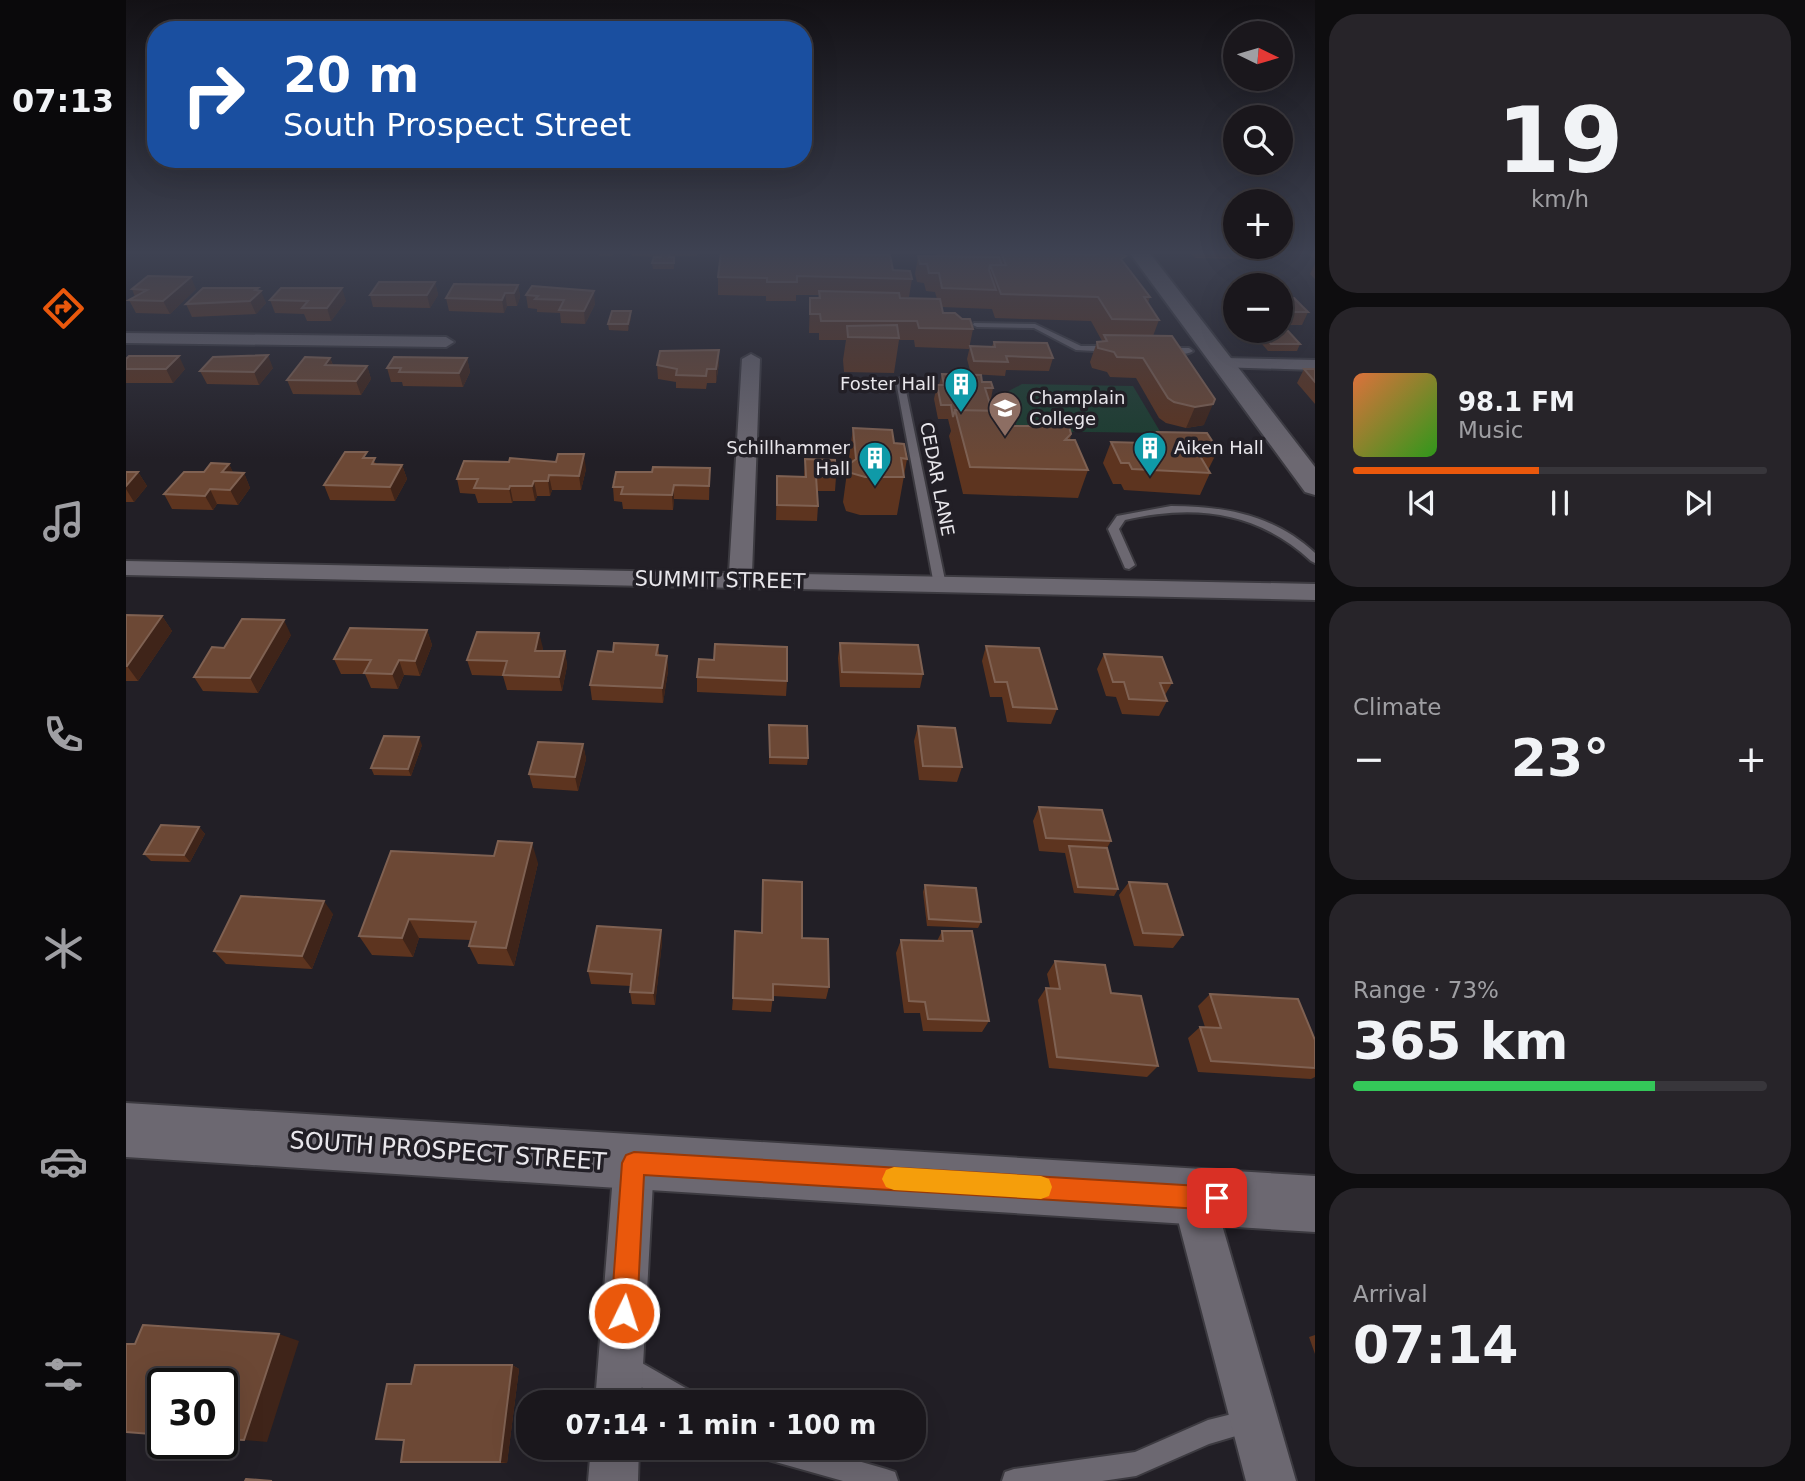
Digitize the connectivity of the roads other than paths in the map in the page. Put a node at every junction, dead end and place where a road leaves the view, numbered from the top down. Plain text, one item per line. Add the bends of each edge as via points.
1 (1191, 321) edge
2 (977, 325) dead end
3 (126, 338) edge
4 (446, 342) dead end
5 (1127, 349) edge
6 (1150, 350) edge
7 (1189, 351) dead end
8 (751, 359) dead end
9 (1223, 363) junction
10 (1315, 365) edge
11 (900, 381) edge
12 (1315, 486) edge
13 (1315, 559) edge
14 (1129, 565) dead end
15 (126, 568) edge
16 (740, 581) junction
17 (940, 584) junction
18 (1315, 592) edge
19 (126, 1130) edge
20 (634, 1163) junction
21 (1193, 1197) junction
22 (1315, 1204) edge
23 (620, 1382) edge
24 (647, 1390) edge
25 (1255, 1421) junction
26 (614, 1460) edge
27 (811, 1460) edge
28 (613, 1481) edge
29 (886, 1481) edge
30 (1014, 1481) edge
31 (1271, 1481) edge

1 - 9 street
2 - 5 lane via 1035,326 1079,348
3 - 4 street
6 - 7 lane
8 - 16 street
9 - 10 street
9 - 12 street
11 - 17 lane, CEDAR LANE
13 - 14 lane via 1270,525 1236,515 1160,511 1121,519 1113,528
15 - 16 street, SUMMIT STREET
16 - 17 street, SUMMIT STREET
17 - 18 street, SUMMIT STREET
19 - 20 street, SOUTH PROSPECT STREET
20 - 21 street, SOUTH PROSPECT STREET
20 - 23 street
21 - 22 street, SOUTH PROSPECT STREET
21 - 25 street
23 - 24 lane
25 - 30 lane via 1208,1432 1136,1464
25 - 31 street
26 - 28 street
27 - 29 lane

